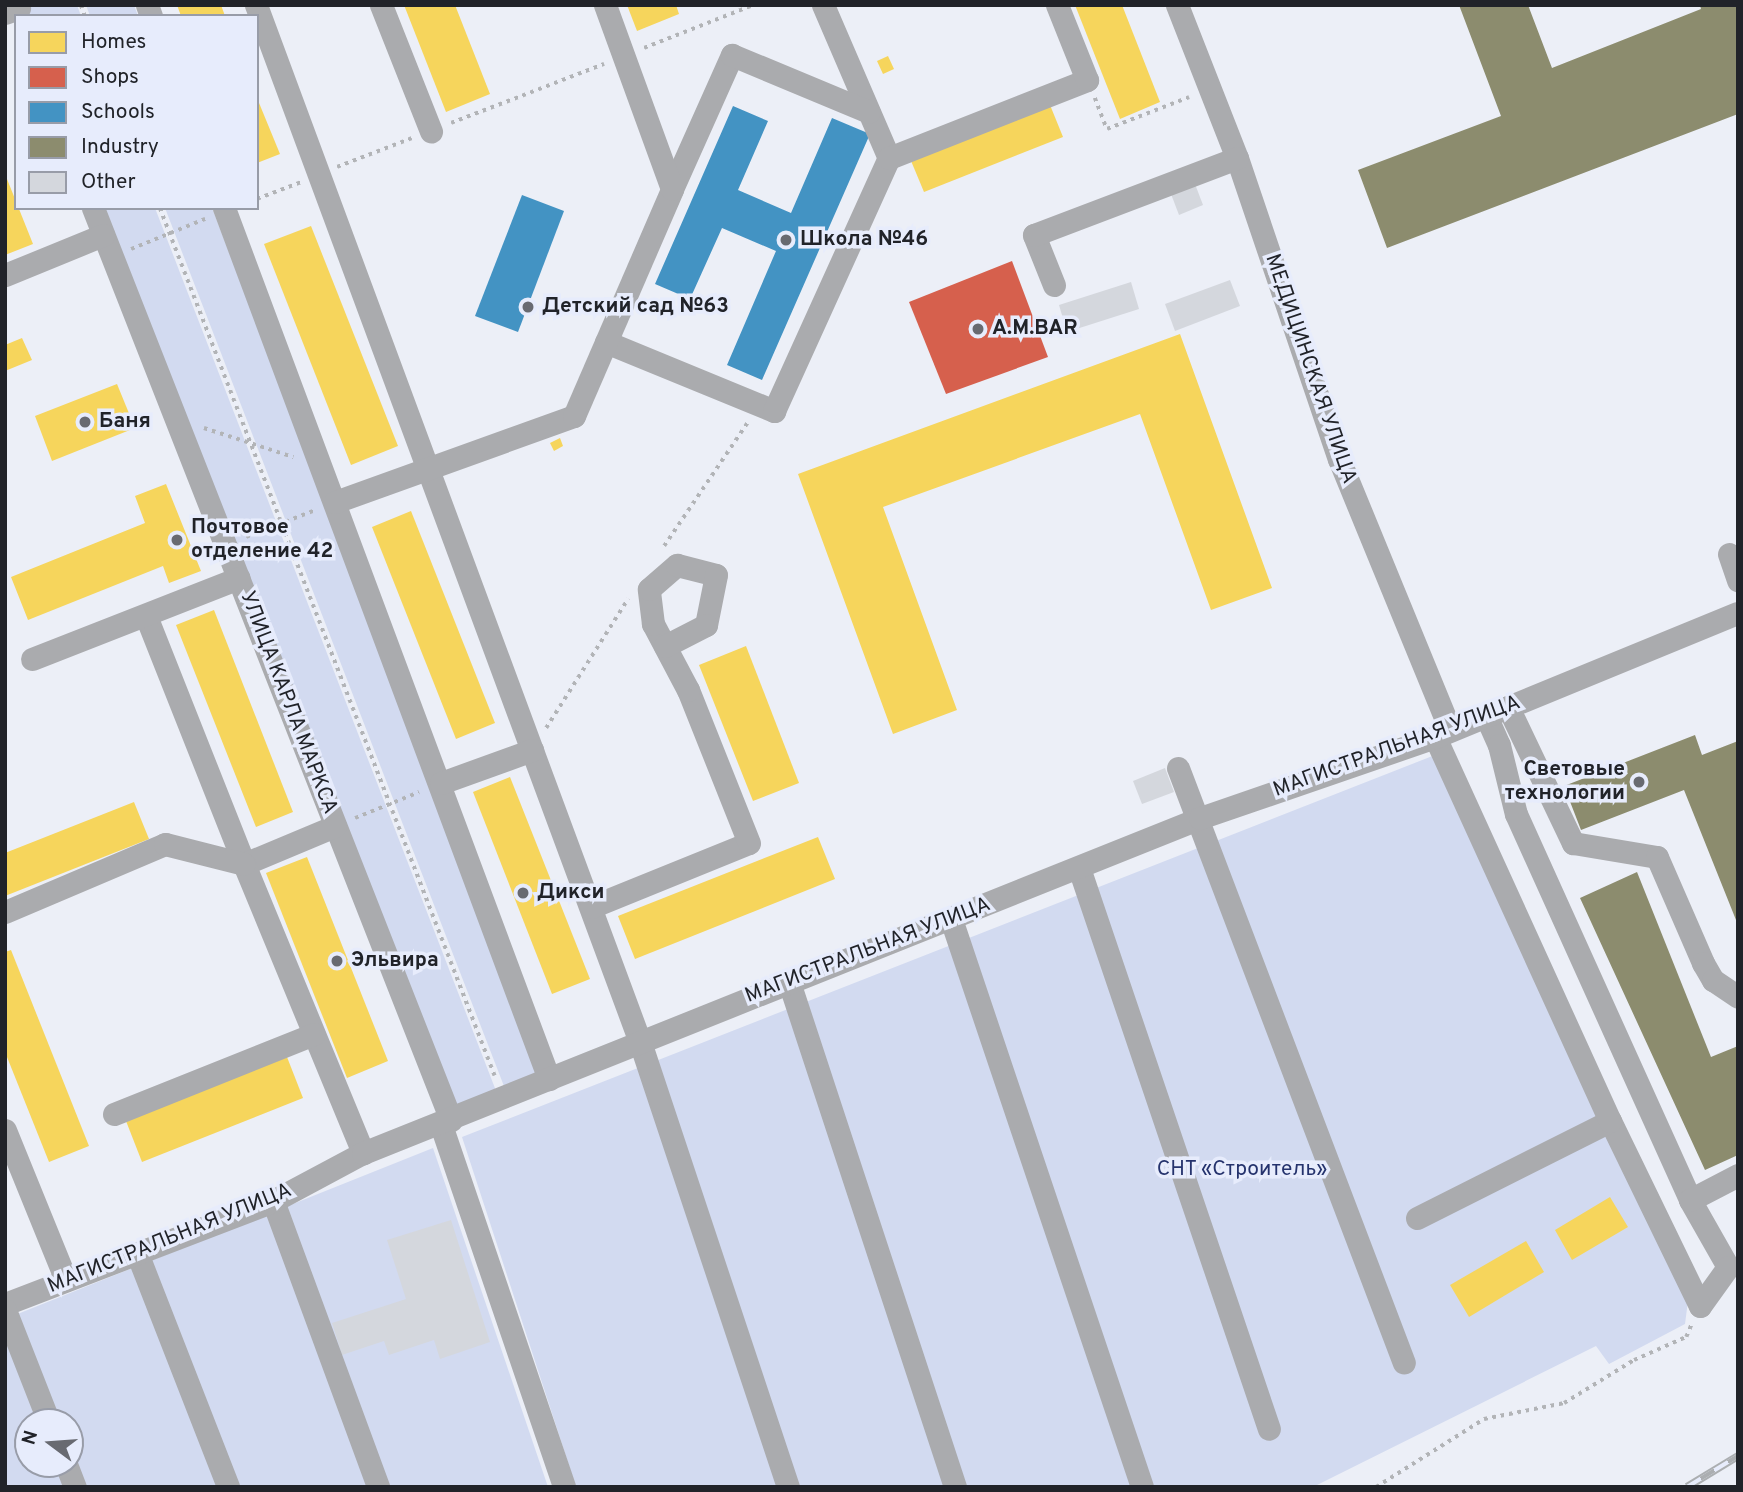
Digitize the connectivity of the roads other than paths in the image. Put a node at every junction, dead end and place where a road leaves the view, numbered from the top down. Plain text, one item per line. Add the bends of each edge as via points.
1 (256, 5) edge
2 (381, 5) edge
3 (605, 5) edge
4 (823, 5) edge
5 (1057, 5) edge
6 (1177, 5) edge
7 (869, 112) junction
8 (431, 131) road end
9 (889, 158) junction
10 (1237, 158) junction
11 (672, 189) junction
12 (94, 210) edge
13 (224, 210) edge
14 (103, 235) junction
15 (5, 275) edge
16 (1054, 285) dead end
17 (606, 342) junction
18 (428, 469) junction
19 (335, 502) junction
20 (1729, 554) dead end
21 (239, 578) junction
22 (1738, 580) edge
23 (1738, 613) edge
24 (146, 616) junction
25 (665, 646) dead end
26 (32, 659) dead end
27 (1508, 707) junction
28 (1486, 716) junction
29 (1443, 734) junction
30 (532, 750) junction
31 (1178, 768) dead end
32 (441, 783) junction
33 (1200, 818) junction
34 (335, 825) junction
35 (244, 864) junction
36 (1079, 868) junction
37 (591, 907) junction
38 (5, 912) edge
39 (951, 919) junction
40 (789, 982) junction
41 (1738, 997) edge
42 (314, 1034) junction
43 (640, 1042) junction
44 (549, 1079) junction
45 (114, 1114) dead end
46 (1610, 1121) junction
47 (446, 1122) junction
48 (5, 1129) edge
49 (363, 1153) junction
50 (1738, 1175) edge
51 (1690, 1199) junction
52 (273, 1201) junction
53 (1418, 1218) dead end
54 (137, 1253) junction
55 (1733, 1264) edge
56 (66, 1280) junction
57 (5, 1304) edge
58 (5, 1310) edge
59 (1404, 1363) dead end
60 (44, 1408) edge
61 (1269, 1429) dead end
62 (228, 1487) edge
63 (379, 1487) edge
64 (564, 1487) edge
65 (788, 1487) edge
66 (955, 1487) edge
67 (1142, 1487) edge

1 - 18 street
2 - 8 street
3 - 11 street
4 - 7 street
5 - 9 street via 1087,80
6 - 10 street, МЕДИЦИНСКАЯ УЛИЦА
7 - 9 street
7 - 11 street via 733,55
9 - 17 street via 774,411
10 - 16 street via 1034,235
10 - 29 street, МЕДИЦИНСКАЯ УЛИЦА via 1339,459
11 - 17 street
12 - 14 street, УЛИЦА КАРЛА МАРКСА
13 - 19 street
14 - 15 street
14 - 21 street, УЛИЦА КАРЛА МАРКСА
17 - 18 street via 574,416
18 - 19 street
18 - 30 street
19 - 32 street
20 - 22 street
21 - 24 street
21 - 34 street, УЛИЦА КАРЛА МАРКСА
23 - 27 street, МАГИСТРАЛЬНАЯ УЛИЦА
24 - 26 street
24 - 35 street
25 - 37 street via 688,690 749,843
27 - 28 street, МАГИСТРАЛЬНАЯ УЛИЦА
27 - 41 street via 1573,843 1657,857 1703,963 1713,980
28 - 29 street, МАГИСТРАЛЬНАЯ УЛИЦА
28 - 51 street via 1499,745 1516,814
29 - 33 street, МАГИСТРАЛЬНАЯ УЛИЦА
29 - 46 street, МЕДИЦИНСКАЯ УЛИЦА
30 - 32 street
30 - 37 street
31 - 33 street
32 - 44 street
33 - 36 street, МАГИСТРАЛЬНАЯ УЛИЦА
33 - 59 street
34 - 35 street
34 - 47 street, УЛИЦА КАРЛА МАРКСА
35 - 38 street via 165,844
35 - 42 street
36 - 39 street, МАГИСТРАЛЬНАЯ УЛИЦА
36 - 61 street
37 - 43 street
39 - 40 street, МАГИСТРАЛЬНАЯ УЛИЦА
39 - 67 street
40 - 43 street, МАГИСТРАЛЬНАЯ УЛИЦА
40 - 66 street
42 - 45 street
42 - 49 street
43 - 44 street, МАГИСТРАЛЬНАЯ УЛИЦА
43 - 65 street
44 - 47 street, МАГИСТРАЛЬНАЯ УЛИЦА
46 - 53 street
46 - 55 street, МЕДИЦИНСКАЯ УЛИЦА via 1700,1306
47 - 49 street, МАГИСТРАЛЬНАЯ УЛИЦА
47 - 64 street, УЛИЦА КАРЛА МАРКСА
48 - 56 street
49 - 52 street, МАГИСТРАЛЬНАЯ УЛИЦА
50 - 51 street
51 - 55 street
52 - 54 street, МАГИСТРАЛЬНАЯ УЛИЦА
52 - 63 street
54 - 56 street, МАГИСТРАЛЬНАЯ УЛИЦА
54 - 62 street
56 - 57 street, МАГИСТРАЛЬНАЯ УЛИЦА
58 - 60 street

